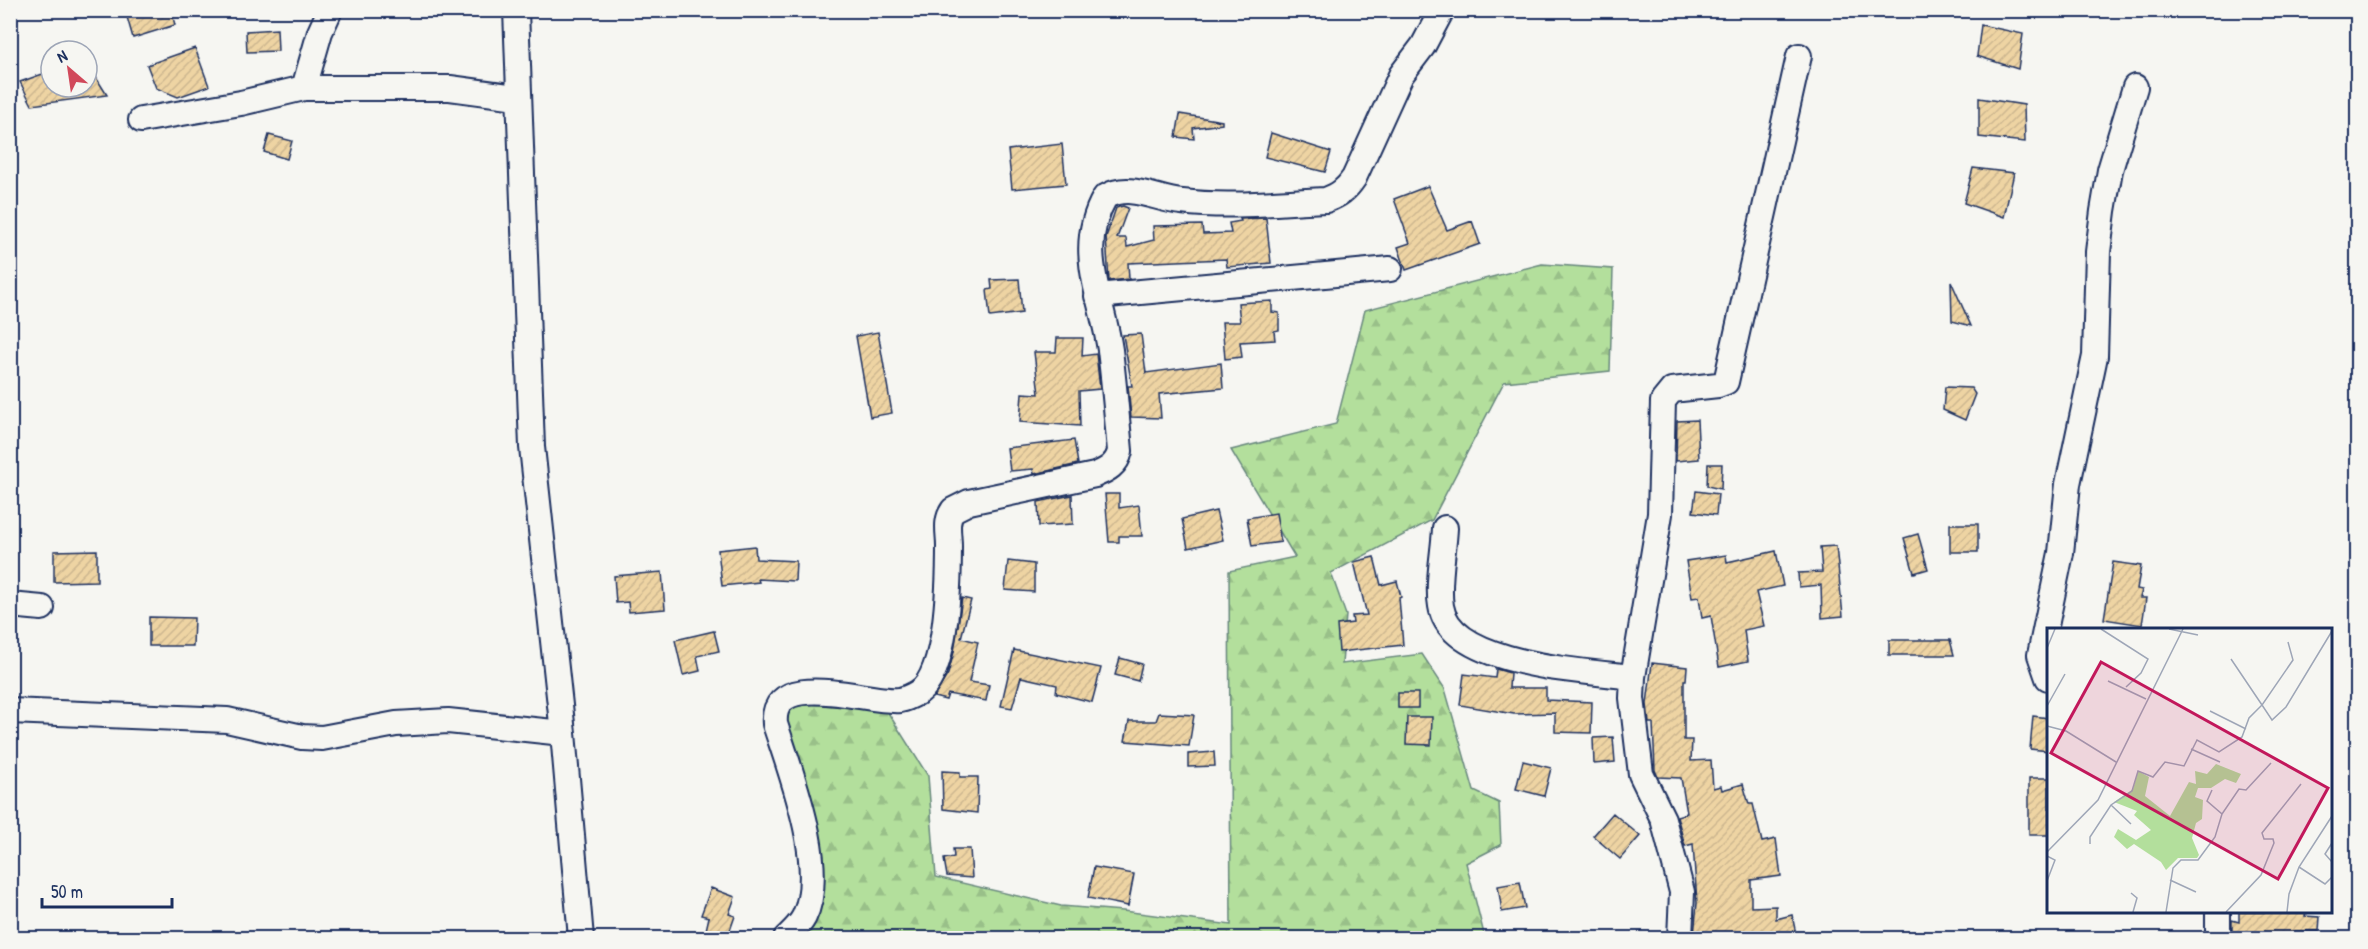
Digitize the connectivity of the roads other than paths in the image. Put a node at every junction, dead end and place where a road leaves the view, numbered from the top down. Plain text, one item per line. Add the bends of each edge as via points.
1 (330, 10) edge
2 (516, 10) edge
3 (1442, 10) edge
4 (1799, 56) dead end
5 (2135, 87) dead end
6 (304, 88) junction
7 (517, 97) junction
8 (141, 120) dead end
9 (1390, 269) dead end
10 (1097, 296) junction
11 (1445, 528) dead end
12 (10, 605) edge
13 (42, 608) dead end
14 (2047, 673) edge
15 (1633, 677) junction
16 (10, 711) edge
17 (563, 733) junction
18 (2218, 913) edge
19 (581, 939) edge
20 (786, 939) edge
21 (1680, 939) edge
22 (2218, 939) edge

1 - 6 street
2 - 7 street
3 - 10 street via 1423,46 1401,75 1347,189 1326,200 1226,203 1180,202 1125,190 1113,192 1105,197 1094,217 1091,252
4 - 15 street via 1726,382 1672,390 1663,401 1660,514
5 - 14 street via 2110,170 2103,211 2095,356 2068,484 2061,553 2040,655
6 - 7 street via 450,88
6 - 8 street
7 - 17 street via 532,447
9 - 10 street
10 - 20 street via 1109,347 1119,460 1095,475 969,502 953,510 948,523 941,651 930,681 919,693 899,700 807,692 781,699 774,711 799,800 813,870 812,893 803,919
11 - 15 street via 1441,606 1446,621 1460,637 1521,661
12 - 13 street
15 - 21 street via 1641,774 1664,819 1682,892
16 - 17 street via 227,720 322,738 396,724 447,721
17 - 19 street
18 - 22 street

